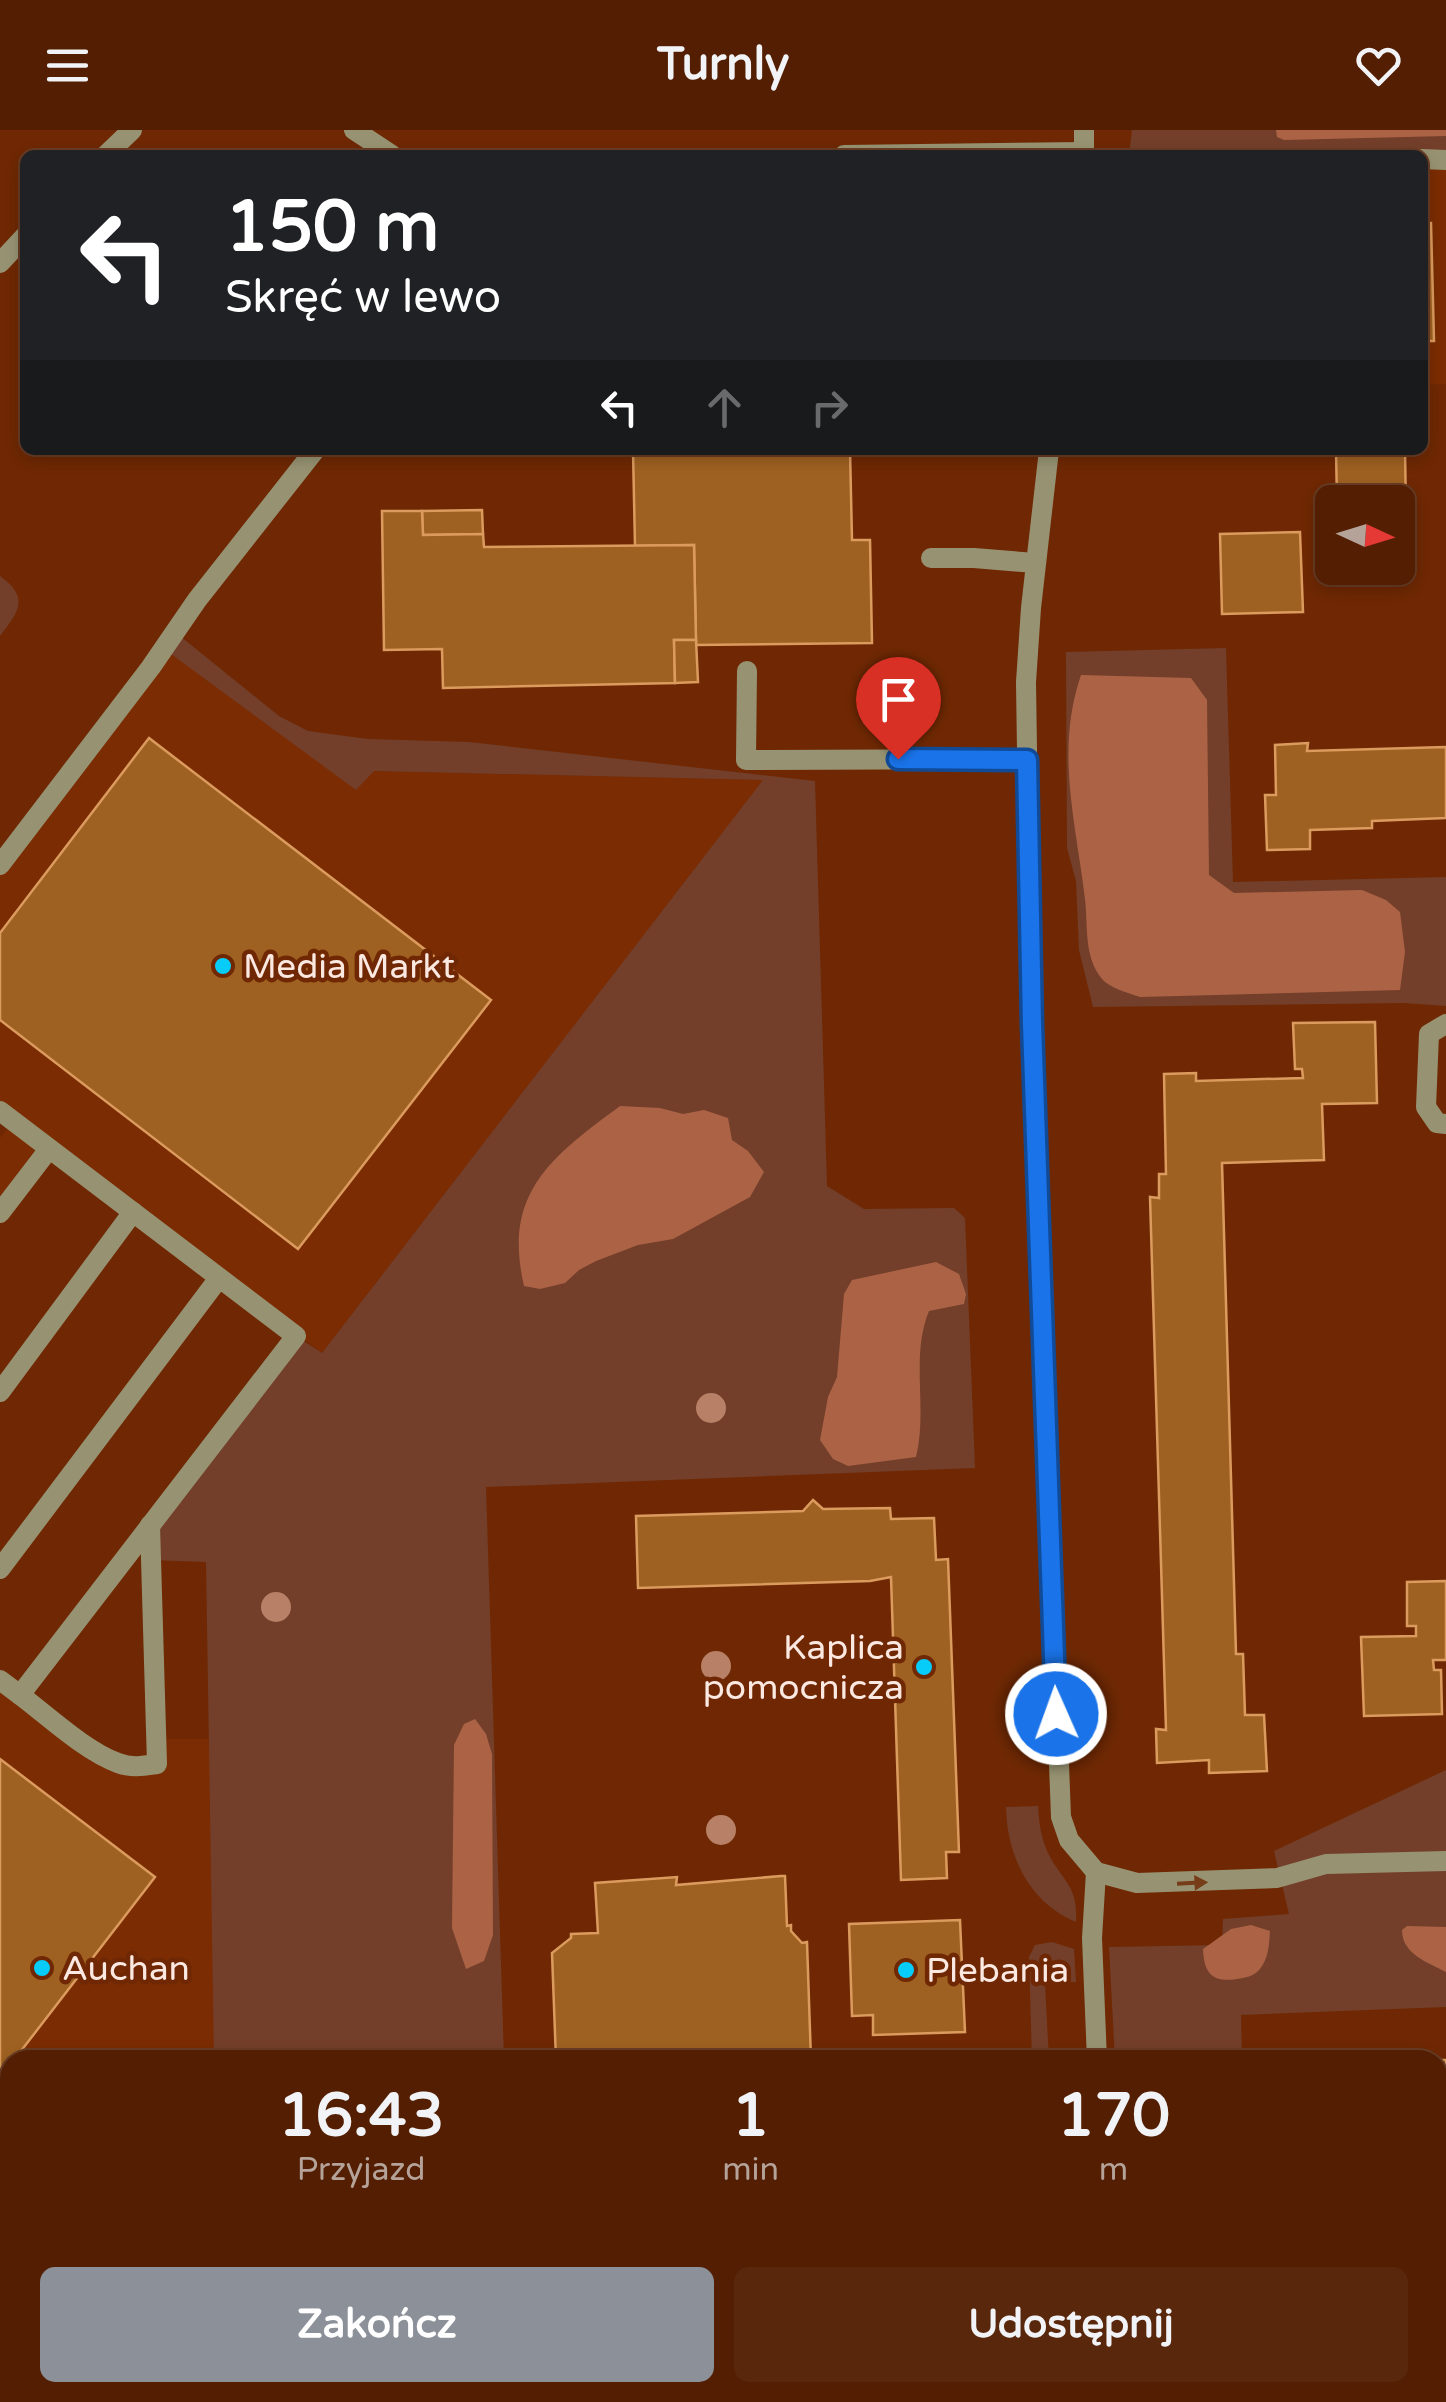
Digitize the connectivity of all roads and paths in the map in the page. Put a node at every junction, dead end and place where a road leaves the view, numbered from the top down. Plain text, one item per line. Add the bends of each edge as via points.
1 (132, 130) edge
2 (354, 130) edge
3 (111, 150) edge
4 (384, 150) edge
5 (20, 241) edge
6 (0, 263) edge
7 (311, 455) edge
8 (1048, 455) edge
9 (931, 558) dead end
10 (1035, 563) junction
11 (747, 671) dead end
12 (1027, 760) junction
13 (0, 866) edge
14 (1446, 1024) edge
15 (0, 1112) edge
16 (1446, 1124) edge
17 (49, 1148) junction
18 (133, 1212) junction
19 (0, 1213) edge
20 (219, 1278) junction
21 (0, 1392) edge
22 (150, 1526) junction
23 (0, 1569) edge
24 (0, 1680) edge
25 (20, 1695) junction
26 (1446, 1861) edge
27 (1096, 1872) junction
28 (1097, 2050) edge

1 - 3 street
2 - 4 street
5 - 6 street
7 - 13 street
8 - 10 street
9 - 10 street
10 - 12 street
11 - 12 street via 746,760
12 - 27 street via 1058,1790 1069,1840
14 - 16 street via 1429,1034 1426,1107 1437,1123
15 - 17 street
17 - 18 street
17 - 19 street
18 - 20 street
18 - 21 street
20 - 22 street via 296,1336
20 - 23 street
22 - 25 street
22 - 25 street via 157,1764 133,1766 100,1754
24 - 25 street
27 -> 26 street via 1169,1884 1277,1878 1326,1864
27 - 28 street

